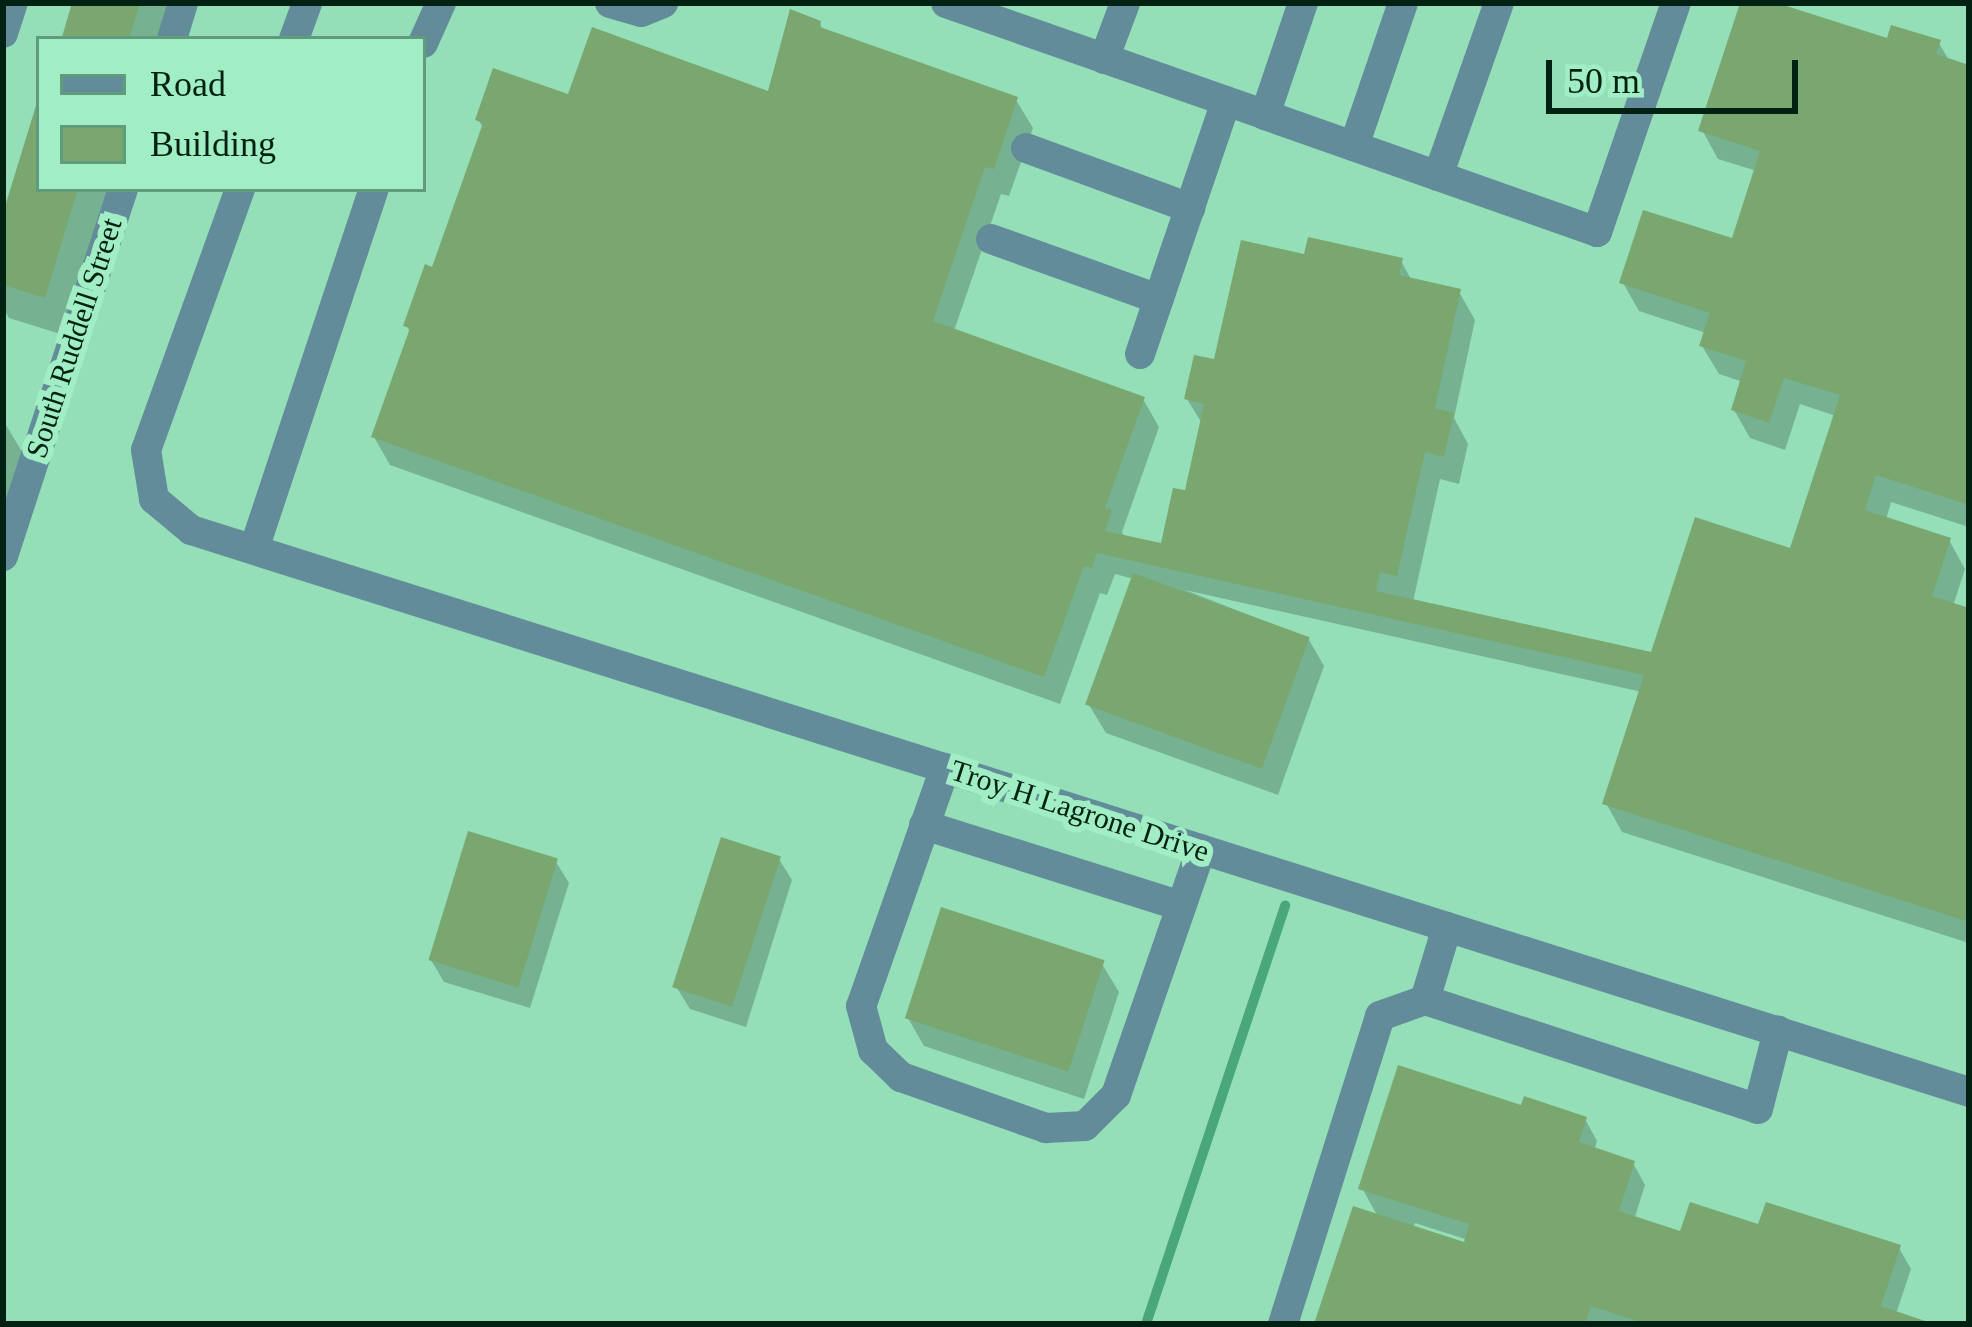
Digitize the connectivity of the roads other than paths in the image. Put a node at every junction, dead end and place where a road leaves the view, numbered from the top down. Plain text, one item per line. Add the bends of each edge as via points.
1 (13, 3) edge
2 (183, 3) edge
3 (307, 3) edge
4 (441, 3) edge
5 (610, 3) edge
6 (663, 3) edge
7 (946, 3) edge
8 (1125, 3) edge
9 (1303, 3) edge
10 (1403, 3) edge
11 (1499, 3) edge
12 (1676, 3) edge
13 (3, 33) edge
14 (173, 36) edge
15 (295, 36) edge
16 (426, 36) edge
17 (1104, 58) junction
18 (1226, 101) junction
19 (1265, 115) junction
20 (1354, 146) junction
21 (1026, 148) dead end
22 (1438, 176) junction
23 (122, 192) edge
24 (239, 192) edge
25 (373, 192) edge
26 (1190, 208) junction
27 (991, 239) dead end
28 (1159, 299) junction
29 (1140, 353) dead end
30 (254, 549) junction
31 (3, 556) edge
32 (944, 767) junction
33 (924, 824) junction
34 (1201, 849) junction
35 (1181, 906) junction
36 (1447, 926) junction
37 (1425, 1000) junction
38 (1778, 1031) junction
39 (1969, 1091) edge
40 (1283, 1324) edge

1 - 13 street
2 - 14 street
3 - 15 street
4 - 16 street
5 - 6 street via 641,13
7 - 17 street
8 - 17 street
9 - 19 street
10 - 20 street
11 - 22 street
12 - 22 street via 1598,232
17 - 18 street
18 - 19 street
18 - 26 street
19 - 20 street
20 - 22 street
21 - 26 street
23 - 31 street, South Ruddell Street
24 - 30 street, Troy H Lagrone Drive via 146,450 154,500 191,530
25 - 30 street
26 - 28 street
27 - 28 street
28 - 29 street
30 - 32 street, Troy H Lagrone Drive
32 - 33 street
32 - 34 street, Troy H Lagrone Drive
33 - 35 street
33 - 35 street via 861,1006 873,1050 901,1077 1046,1128 1085,1126 1116,1095
34 - 35 street
34 - 36 street, Troy H Lagrone Drive
36 - 37 street
36 - 38 street, Troy H Lagrone Drive
37 - 38 street via 1758,1109
37 - 40 street via 1380,1016
38 - 39 street, Troy H Lagrone Drive

